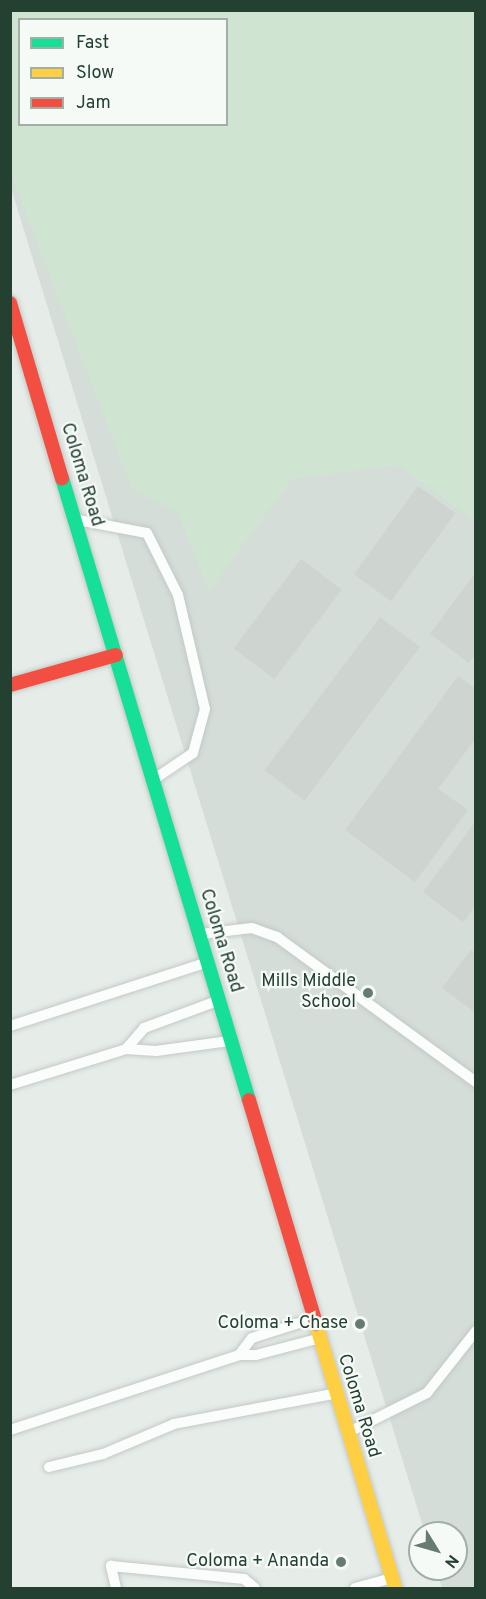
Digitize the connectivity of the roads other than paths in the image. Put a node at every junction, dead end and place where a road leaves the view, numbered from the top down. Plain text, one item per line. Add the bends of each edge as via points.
1 (10, 303) edge
2 (14, 327) edge
3 (75, 519) junction
4 (116, 655) junction
5 (10, 685) edge
6 (153, 780) junction
7 (199, 934) junction
8 (208, 962) junction
9 (219, 1000) junction
10 (10, 1026) edge
11 (231, 1040) junction
12 (126, 1049) junction
13 (476, 1082) edge
14 (10, 1085) edge
15 (312, 1319) junction
16 (476, 1331) edge
17 (318, 1338) junction
18 (239, 1355) junction
19 (337, 1394) junction
20 (10, 1430) edge
21 (348, 1432) junction
22 (49, 1467) dead end
23 (393, 1583) edge
24 (116, 1588) edge
25 (255, 1588) edge
26 (356, 1588) edge

1 - 2 main road, Coloma Road
2 - 3 main road, Coloma Road
3 - 4 main road, Coloma Road
3 - 6 lane via 147,533 178,594 205,709 193,753
4 - 5 main road
4 - 6 main road, Coloma Road
6 - 7 main road, Coloma Road
7 - 8 main road, Coloma Road
7 - 13 lane via 252,928 276,937
8 - 9 main road, Coloma Road
8 - 10 lane
9 - 11 main road, Coloma Road
9 - 12 lane via 144,1028
11 - 12 lane via 156,1051
11 - 15 main road, Coloma Road
12 - 14 lane
15 - 17 main road, Coloma Road
15 - 18 lane via 252,1338
16 - 21 lane via 427,1393
17 - 18 lane via 256,1355
17 - 19 main road, Coloma Road
18 - 20 lane
19 - 21 main road, Coloma Road
19 - 22 lane via 217,1412
21 - 23 main road, Coloma Road
23 - 26 lane
24 - 25 lane via 111,1566 244,1579

